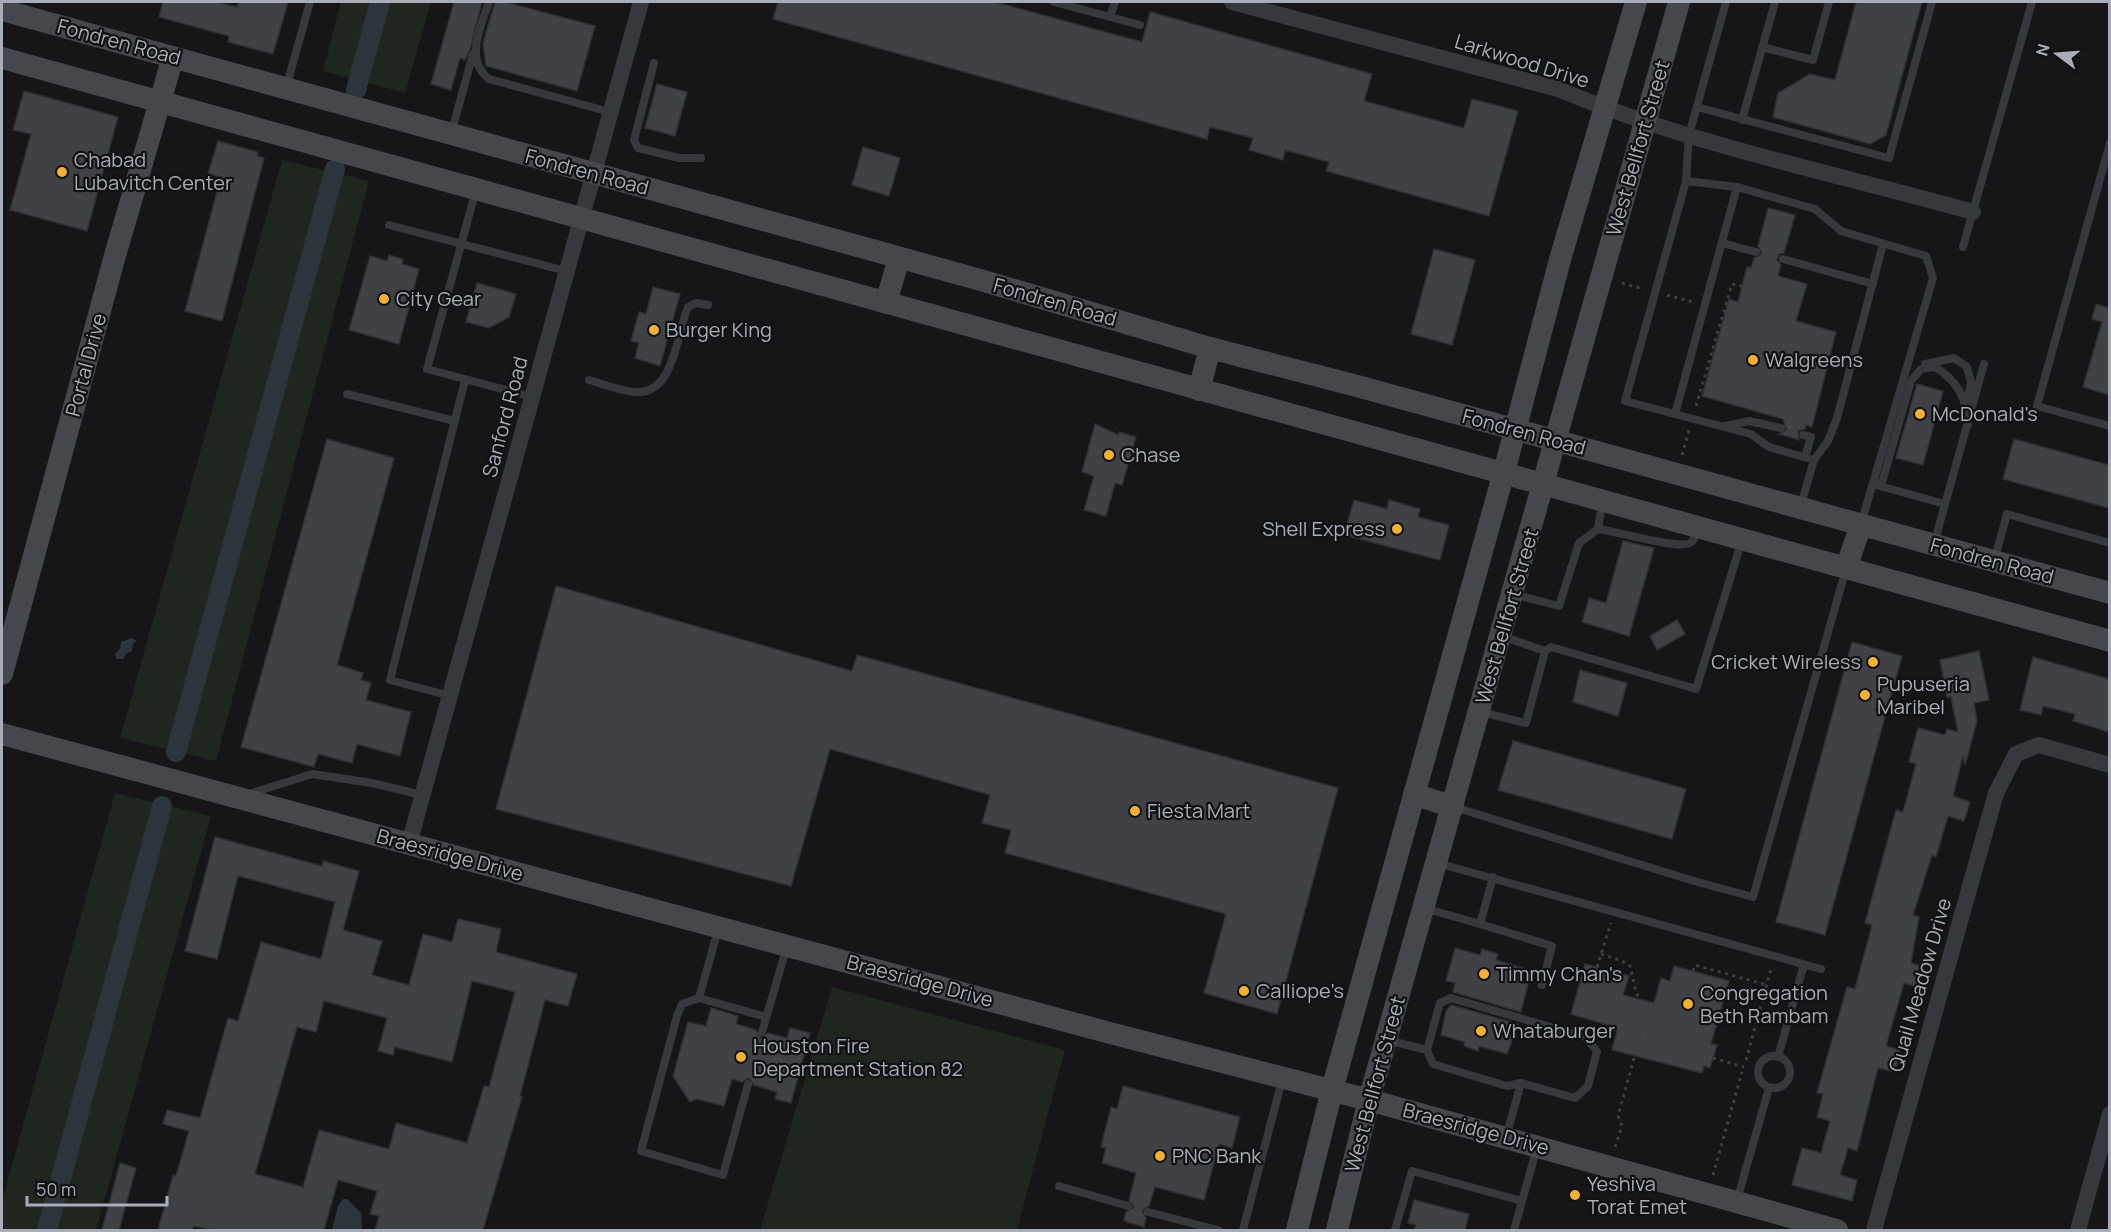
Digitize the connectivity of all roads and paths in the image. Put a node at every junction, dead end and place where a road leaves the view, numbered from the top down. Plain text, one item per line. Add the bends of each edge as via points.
1 (310, 2) edge
2 (489, 2) edge
3 (641, 2) edge
4 (1054, 2) edge
5 (1115, 2) edge
6 (1232, 2) edge
7 (1636, 2) edge
8 (1679, 2) edge
9 (1726, 2) edge
10 (1774, 2) edge
11 (1829, 2) edge
12 (1932, 2) edge
13 (2032, 2) edge
14 (2, 10) edge
15 (1110, 17) junction
16 (1140, 25) dead end
17 (1762, 47) junction
18 (474, 50) junction
19 (173, 57) junction
20 (2, 58) edge
21 (654, 63) dead end
22 (286, 89) junction
23 (159, 102) junction
24 (1697, 108) junction
25 (1605, 109) junction
26 (610, 112) junction
27 (1742, 120) junction
28 (1644, 121) junction
29 (451, 134) junction
30 (1689, 135) junction
31 (2109, 143) edge
32 (701, 158) dead end
33 (593, 174) junction
34 (1686, 181) junction
35 (1737, 187) junction
36 (476, 189) junction
37 (1973, 212) junction
38 (581, 219) junction
39 (389, 225) dead end
40 (460, 243) junction
41 (1722, 243) junction
42 (1883, 244) junction
43 (1963, 247) dead end
44 (1756, 252) dead end
45 (900, 258) junction
46 (1783, 260) dead end
47 (566, 272) junction
48 (1620, 282) dead end
49 (1873, 284) junction
50 (1742, 286) dead end
51 (1646, 289) dead end
52 (1666, 295) dead end
53 (886, 303) junction
54 (1696, 303) dead end
55 (708, 305) dead end
56 (1717, 309) dead end
57 (1725, 311) junction
58 (1210, 348) junction
59 (1984, 364) dead end
60 (1921, 369) junction
61 (465, 380) junction
62 (589, 380) dead end
63 (1199, 390) junction
64 (347, 394) dead end
65 (532, 398) junction
66 (1967, 404) junction
67 (1675, 414) junction
68 (1692, 418) junction
69 (455, 421) junction
70 (1968, 425) junction
71 (1721, 426) junction
72 (2109, 426) edge
73 (1781, 428) dead end
74 (1516, 430) junction
75 (1803, 435) dead end
76 (1555, 440) junction
77 (1681, 457) dead end
78 (1810, 458) junction
79 (1504, 472) junction
80 (1543, 483) junction
81 (1877, 485) junction
82 (1603, 500) junction
83 (1945, 504) junction
84 (1800, 508) junction
85 (1861, 525) junction
86 (1698, 527) junction
87 (1598, 529) junction
88 (1742, 539) junction
89 (2109, 543) edge
90 (1934, 545) junction
91 (1994, 561) junction
92 (1846, 568) junction
93 (2109, 593) edge
94 (1512, 594) junction
95 (1501, 636) junction
96 (2109, 641) edge
97 (1545, 651) junction
98 (2, 674) edge
99 (450, 696) junction
100 (1479, 712) junction
101 (2, 734) edge
102 (2109, 765) edge
103 (1414, 794) junction
104 (422, 795) junction
105 (237, 798) junction
106 (1453, 807) junction
107 (409, 844) junction
108 (1436, 863) junction
109 (1493, 877) junction
110 (1423, 908) junction
111 (1614, 911) junction
112 (1480, 924) junction
113 (719, 926) junction
114 (787, 945) junction
115 (1601, 954) junction
116 (1775, 956) junction
117 (1804, 964) junction
118 (1597, 967) dead end
119 (1821, 969) dead end
120 (1693, 971) dead end
121 (1728, 974) junction
122 (1726, 980) dead end
123 (1542, 985) dead end
124 (1767, 985) junction
125 (699, 998) junction
126 (766, 1017) junction
127 (1643, 1026) dead end
128 (762, 1032) dead end
129 (1641, 1033) dead end
130 (1386, 1040) junction
131 (1427, 1050) junction
132 (1778, 1057) junction
133 (1713, 1058) dead end
134 (1746, 1060) dead end
135 (1744, 1066) dead end
136 (1742, 1072) dead end
137 (1283, 1077) junction
138 (1521, 1083) junction
139 (748, 1084) dead end
140 (1769, 1088) junction
141 (1332, 1090) junction
142 (1369, 1100) junction
143 (2109, 1114) edge
144 (1506, 1138) junction
145 (1538, 1146) junction
146 (1609, 1166) junction
147 (1059, 1186) dead end
148 (1707, 1194) junction
149 (1522, 1201) junction
150 (1736, 1203) junction
151 (1128, 1206) dead end
152 (1148, 1212) dead end
153 (1218, 1230) edge
154 (1243, 1230) edge
155 (1297, 1230) edge
156 (1336, 1230) edge
157 (1395, 1230) edge
158 (1514, 1230) edge
159 (1837, 1230) edge
160 (1874, 1230) edge
161 (2078, 1230) edge

1 - 22 lane
2 - 18 lane
3 - 26 street, Sanford Road
4 - 15 lane
5 - 15 lane
6 - 25 street, Larkwood Drive via 1558,89
7 - 25 main road, West Bellfort Street
8 - 28 main road, West Bellfort Street
9 - 24 lane
10 - 17 lane
11 - 17 lane via 1813,60
12 - 27 lane via 1889,158
13 - 37 lane
14 - 19 main road, Fondren Road
15 - 16 lane
17 - 27 lane
18 - 26 lane via 480,72 489,79
18 - 29 lane
19 - 22 main road, Fondren Road
19 - 23 main road, Portal Drive
20 - 23 main road
21 - 32 lane via 634,140 638,148 663,156
22 - 29 main road, Fondren Road
23 - 36 main road
23 - 98 main road, Portal Drive
24 - 27 lane
24 - 30 lane
25 - 28 street, Larkwood Drive
25 - 74 main road, West Bellfort Street via 1561,256
26 - 33 street, Sanford Road
28 - 30 street, Larkwood Drive
28 - 76 main road, West Bellfort Street
29 - 33 main road, Fondren Road
30 - 34 lane
30 - 37 street, Larkwood Drive
31 - 72 lane via 2037,406
33 - 38 street, Sanford Road
33 - 45 main road, Fondren Road
34 - 35 lane
34 - 67 lane via 1625,401
35 - 41 lane
35 - 42 lane via 1815,209 1841,231
36 - 38 main road
36 - 40 lane
37 - 43 lane
38 - 47 street, Sanford Road
38 - 53 main road
39 - 40 lane
40 - 47 lane
40 - 61 lane via 427,369
41 - 44 lane
41 - 67 lane
42 - 49 lane
42 - 81 lane via 1926,256 1933,278
45 - 53 main road
45 - 58 main road, Fondren Road
46 - 49 lane
47 - 65 street, Sanford Road
48 - 51 path
49 - 78 lane via 1837,418 1828,441
50 - 57 path via 1732,284
52 - 54 path
53 - 63 main road
55 - 62 lane via 696,303 687,307 668,373 658,385 635,392
56 - 57 path
57 - 68 path
58 - 63 main road
58 - 74 main road, Fondren Road
59 - 70 lane
60 - 66 lane via 1935,367 1947,374
60 - 66 lane via 1932,362 1954,358 1967,367 1971,381
60 - 81 lane via 1911,381
61 - 65 lane
61 - 69 lane
63 - 79 main road
64 - 69 lane
65 - 99 street, Sanford Road
66 - 70 lane
67 - 68 lane
68 - 71 lane
68 - 77 path
69 - 99 lane via 390,680
70 - 83 lane
71 - 73 lane via 1749,421
71 - 78 lane via 1751,434 1769,447
74 - 76 main road, Fondren Road
74 - 79 main road, West Bellfort Street
75 - 78 lane via 1811,436
76 - 80 main road, West Bellfort Street
76 - 84 main road, Fondren Road
78 - 84 lane
79 - 80 main road
79 - 103 main road, West Bellfort Street
80 - 82 main road
80 - 94 main road, West Bellfort Street
81 - 83 lane
81 - 85 lane
82 - 86 main road
82 - 87 lane
83 - 90 lane
84 - 85 main road, Fondren Road
85 - 90 main road, Fondren Road
85 - 92 main road
86 - 87 lane via 1689,544 1678,546
86 - 88 main road
87 - 94 lane via 1579,543 1559,606
88 - 92 main road
88 - 97 lane via 1696,689 1551,647
89 - 91 lane via 2007,514
90 - 91 main road, Fondren Road
91 - 93 main road, Fondren Road
92 - 96 main road
92 - 106 lane via 1753,897
94 - 95 main road, West Bellfort Street
95 - 97 lane
95 - 100 main road, West Bellfort Street
97 - 100 lane via 1526,723
99 - 104 street, Sanford Road
100 - 106 main road, West Bellfort Street
101 - 105 main road, Braesridge Drive
102 - 160 street, Quail Meadow Drive via 2039,745 2016,754 1995,793
103 - 106 main road
103 - 141 main road, West Bellfort Street
104 - 105 lane via 312,774
104 - 107 street, Sanford Road
105 - 107 main road, Braesridge Drive
106 - 108 main road, West Bellfort Street
107 - 113 main road, Braesridge Drive
108 - 109 lane
108 - 110 main road, West Bellfort Street
109 - 111 lane
109 - 112 lane
110 - 112 lane
110 - 130 main road, West Bellfort Street
111 - 115 path
111 - 116 lane
112 - 123 lane via 1552,946
113 - 114 main road, Braesridge Drive
113 - 125 lane
114 - 126 lane
114 - 137 main road, Braesridge Drive
115 - 118 path
115 - 127 path via 1630,966 1636,992 1642,1004 1649,1005
116 - 117 lane
116 - 124 path
117 - 119 lane
117 - 132 lane
120 - 121 path via 1695,965
121 - 122 path
121 - 124 path
124 - 134 path
125 - 126 lane
125 - 139 lane via 682,1004 677,1016 640,1151 723,1175
126 - 128 lane
129 - 146 path via 1617,1116 1622,1126
130 - 131 lane
130 - 142 main road, West Bellfort Street
131 - 138 lane via 1433,1064 1507,1086
131 - 138 lane via 1440,1003 1451,998 1585,1037 1597,1051 1588,1086 1575,1098
132 - 140 lane via 1763,1060 1758,1070 1760,1081
132 - 140 lane via 1787,1062 1790,1077 1779,1088
133 - 135 path
136 - 148 path
137 - 141 main road, Braesridge Drive
137 - 154 lane
138 - 144 lane
140 - 150 lane
141 - 142 main road, Braesridge Drive
141 - 155 main road, West Bellfort Street
142 - 144 main road, Braesridge Drive
142 - 156 main road, West Bellfort Street
143 - 161 street
144 - 145 main road, Braesridge Drive
145 - 146 main road, Braesridge Drive
145 - 149 lane
146 - 148 main road, Braesridge Drive
147 - 151 lane
148 - 150 main road, Braesridge Drive
149 - 157 lane via 1412,1171
149 - 158 lane
150 - 159 main road, Braesridge Drive
152 - 153 lane

